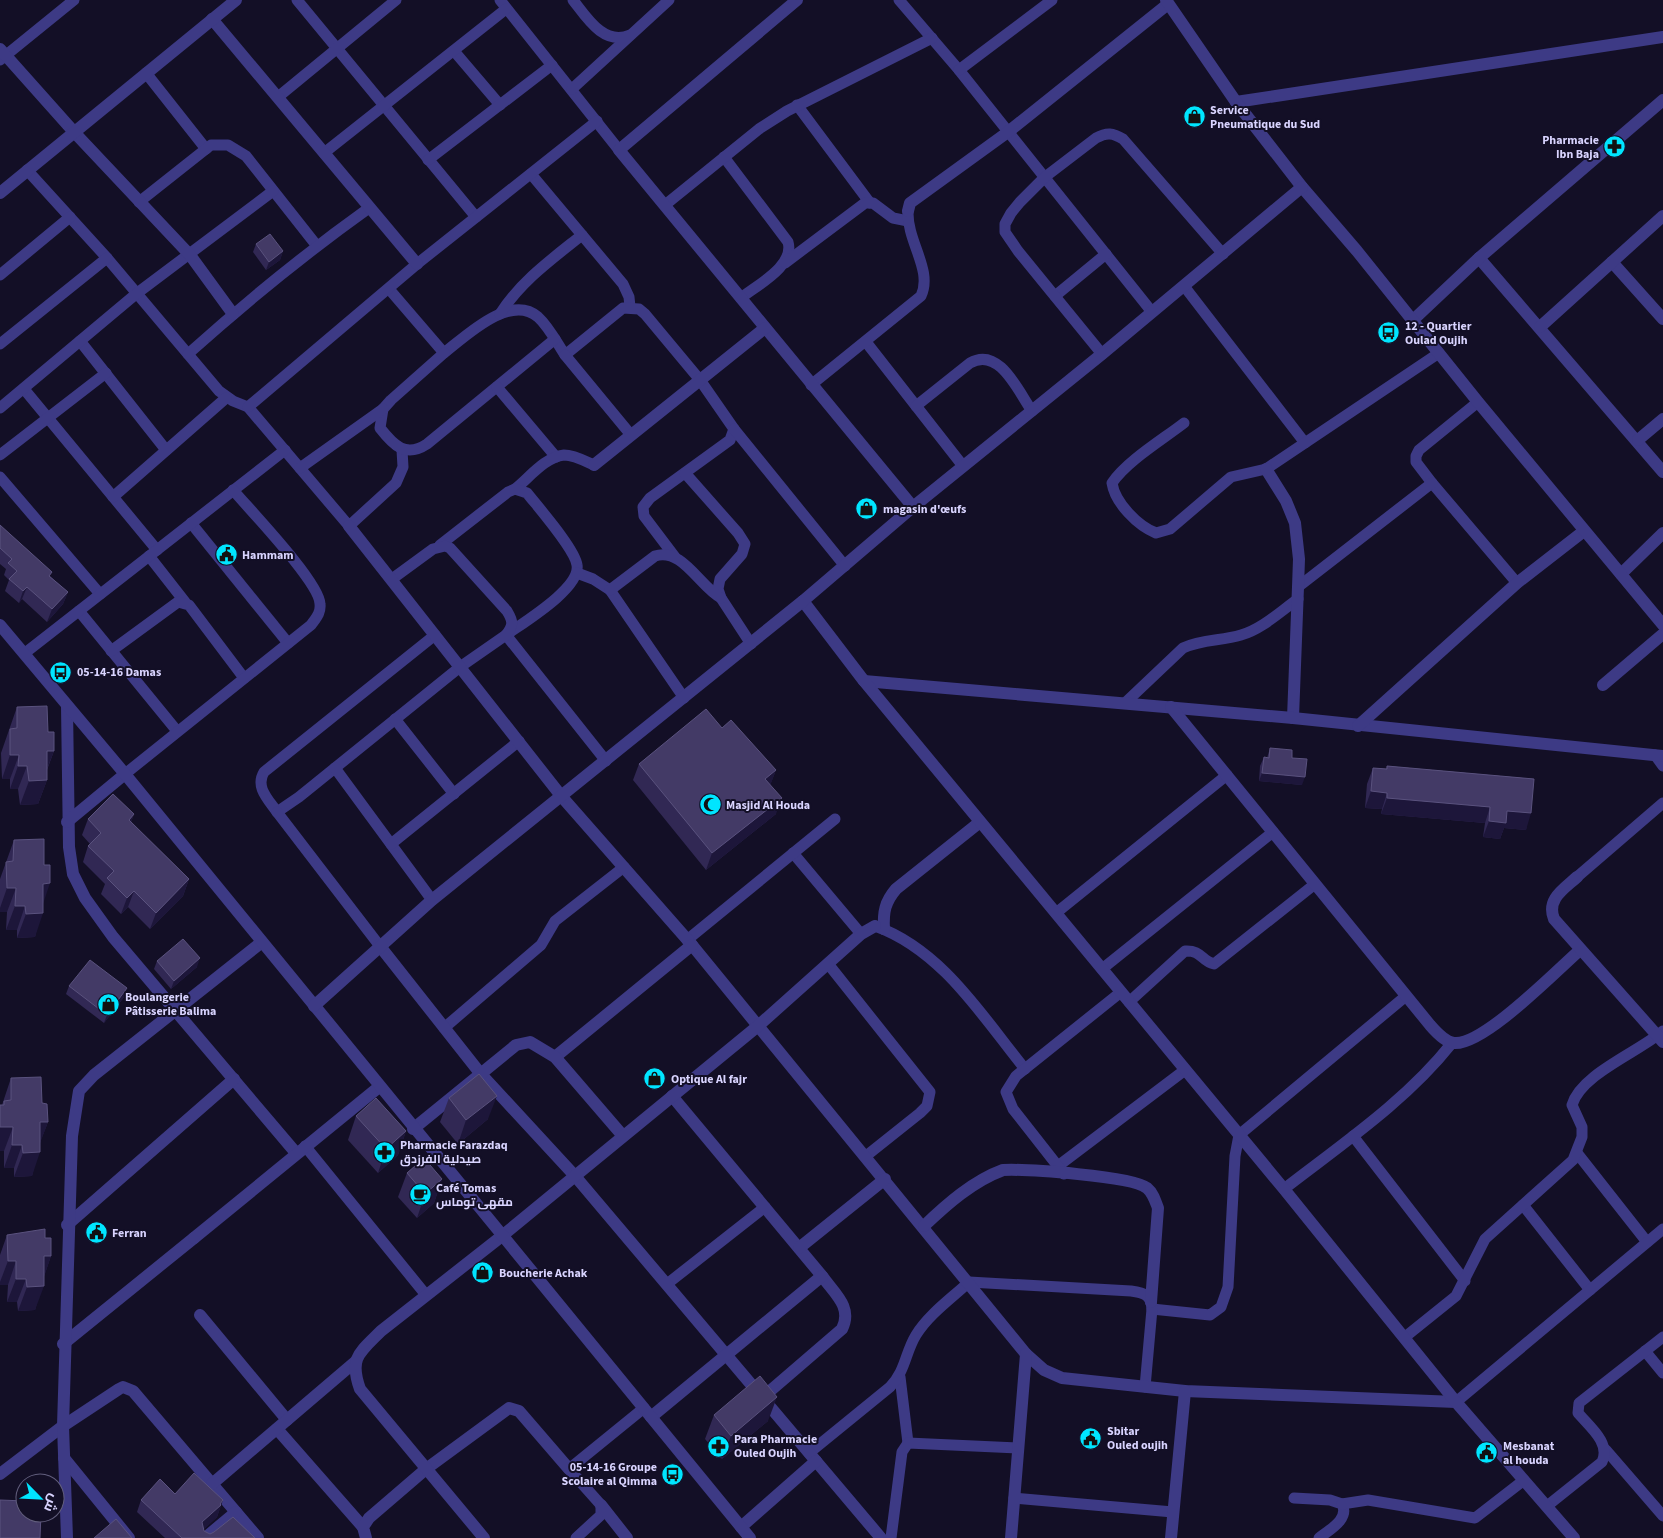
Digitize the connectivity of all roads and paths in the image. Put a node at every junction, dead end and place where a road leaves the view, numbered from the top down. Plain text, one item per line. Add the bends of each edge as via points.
1 (236, 0) edge
2 (297, 0) edge
3 (396, 0) edge
4 (572, 0) edge
5 (669, 0) edge
6 (797, 0) edge
7 (899, 0) edge
8 (1052, 0) edge
9 (71, 1) edge
10 (1167, 2) edge
11 (503, 4) edge
12 (212, 19) junction
13 (631, 34) junction
14 (1663, 37) edge
15 (932, 38) junction
16 (336, 49) junction
17 (454, 51) junction
18 (2, 55) edge
19 (552, 65) junction
20 (959, 70) junction
21 (146, 73) junction
22 (572, 89) junction
23 (278, 97) junction
24 (1663, 100) edge
25 (1236, 102) junction
26 (500, 105) junction
27 (797, 106) junction
28 (384, 107) junction
29 (597, 121) junction
30 (74, 132) junction
31 (1008, 132) junction
32 (206, 149) junction
33 (619, 150) junction
34 (324, 153) junction
35 (724, 157) junction
36 (428, 160) junction
37 (27, 170) junction
38 (531, 174) junction
39 (1045, 177) junction
40 (1302, 187) junction
41 (273, 191) junction
42 (0, 193) edge
43 (139, 202) junction
44 (870, 203) junction
45 (665, 205) junction
46 (370, 208) junction
47 (908, 216) junction
48 (1663, 216) edge
49 (70, 217) junction
50 (476, 217) junction
51 (582, 235) junction
52 (317, 246) junction
53 (1106, 254) junction
54 (1223, 254) junction
55 (190, 255) junction
56 (107, 258) junction
57 (1479, 258) junction
58 (1612, 262) junction
59 (417, 264) junction
60 (780, 266) junction
61 (0, 275) edge
62 (1184, 286) junction
63 (388, 289) junction
64 (136, 294) junction
65 (1055, 296) junction
66 (741, 298) junction
67 (630, 307) junction
68 (1152, 312) junction
69 (233, 314) junction
70 (500, 314) junction
71 (1663, 320) edge
72 (1412, 321) junction
73 (1540, 327) junction
74 (765, 328) junction
75 (555, 339) junction
76 (80, 341) junction
77 (1, 342) edge
78 (866, 342) junction
79 (444, 353) junction
80 (1439, 353) junction
81 (188, 354) junction
82 (565, 354) junction
83 (1102, 354) junction
84 (106, 373) junction
85 (700, 380) junction
86 (811, 385) junction
87 (497, 387) junction
88 (24, 388) junction
89 (226, 398) junction
90 (1478, 402) junction
91 (916, 406) junction
92 (248, 407) junction
93 (0, 408) edge
94 (383, 409) junction
95 (1032, 411) junction
96 (48, 418) junction
97 (1663, 419) edge
98 (1184, 423) dead end
99 (734, 429) junction
100 (631, 435) junction
101 (1638, 440) junction
102 (1305, 443) junction
103 (166, 450) junction
104 (285, 450) junction
105 (402, 450) junction
106 (0, 455) edge
107 (556, 458) junction
108 (594, 465) joint
109 (963, 466) junction
110 (300, 468) junction
111 (1266, 469) junction
112 (1663, 472) edge
113 (685, 473) junction
114 (0, 477) edge
115 (1432, 483) junction
116 (515, 489) junction
117 (233, 490) junction
118 (113, 497) junction
119 (913, 507) junction
120 (191, 524) junction
121 (349, 526) junction
122 (1584, 531) junction
123 (1663, 533) edge
124 (440, 546) junction
125 (153, 553) junction
126 (675, 557) junction
127 (845, 566) junction
128 (577, 573) junction
129 (1621, 574) junction
130 (392, 580) junction
131 (1516, 583) junction
132 (610, 590) junction
133 (1298, 593) junction
134 (100, 594) junction
135 (721, 598) junction
136 (803, 601) junction
137 (185, 602) junction
138 (79, 611) junction
139 (0, 625) edge
140 (1663, 625) edge
141 (1663, 634) edge
142 (506, 635) junction
143 (435, 636) junction
144 (288, 643) junction
145 (750, 644) junction
146 (111, 651) junction
147 (25, 653) junction
148 (460, 667) junction
149 (244, 678) junction
150 (864, 681) junction
151 (1603, 685) dead end
152 (684, 698) junction
153 (1125, 703) junction
154 (67, 706) junction
155 (1171, 707) junction
156 (1293, 718) junction
157 (395, 719) junction
158 (1358, 726) junction
159 (177, 731) junction
160 (518, 741) junction
161 (1659, 755) edge
162 (606, 761) junction
163 (1663, 766) edge
164 (336, 768) junction
165 (124, 774) junction
166 (1227, 775) junction
167 (454, 794) junction
168 (562, 797) junction
169 (1663, 803) edge
170 (277, 812) junction
171 (835, 819) dead end
172 (68, 822) junction
173 (980, 822) junction
174 (1273, 832) junction
175 (391, 844) junction
176 (793, 853) junction
177 (624, 867) junction
178 (1577, 877) joint
179 (1315, 884) junction
180 (432, 900) junction
181 (1056, 913) junction
182 (880, 928) junction
183 (861, 934) junction
184 (262, 942) junction
185 (689, 942) junction
186 (379, 945) junction
187 (1580, 950) junction
188 (829, 965) junction
189 (1102, 969) junction
190 (1406, 996) junction
191 (1125, 997) junction
192 (314, 1006) junction
193 (174, 1011) junction
194 (758, 1026) junction
195 (444, 1028) junction
196 (1661, 1036) edge
197 (1452, 1043) junction
198 (555, 1057) junction
199 (1025, 1069) junction
200 (1185, 1070) junction
201 (480, 1073) junction
202 (234, 1079) junction
203 (379, 1087) junction
204 (672, 1096) junction
205 (413, 1128) junction
206 (1239, 1134) junction
207 (623, 1136) junction
208 (1353, 1136) junction
209 (301, 1150) junction
210 (1578, 1153) junction
211 (866, 1156) junction
212 (1061, 1170) junction
213 (575, 1176) junction
214 (885, 1180) junction
215 (1284, 1189) junction
216 (1523, 1205) junction
217 (764, 1207) junction
218 (67, 1225) junction
219 (924, 1226) junction
220 (1663, 1229) edge
221 (502, 1236) junction
222 (1648, 1242) junction
223 (799, 1248) junction
224 (822, 1276) junction
225 (1465, 1281) junction
226 (969, 1282) junction
227 (667, 1284) junction
228 (1590, 1290) junction
229 (426, 1295) junction
230 (1152, 1306) junction
231 (200, 1315) dead end
232 (1404, 1337) junction
233 (1663, 1337) edge
234 (64, 1344) junction
235 (1645, 1351) junction
236 (1026, 1354) junction
237 (726, 1355) junction
238 (355, 1362) junction
239 (1663, 1373) edge
240 (900, 1377) junction
241 (1145, 1387) junction
242 (1184, 1391) junction
243 (763, 1397) junction
244 (1456, 1402) junction
245 (647, 1413) junction
246 (287, 1420) junction
247 (62, 1426) junction
248 (277, 1429) junction
249 (908, 1443) junction
250 (1018, 1448) junction
251 (1606, 1450) junction
252 (813, 1457) junction
253 (64, 1458) junction
254 (426, 1469) junction
255 (569, 1469) junction
256 (0, 1474) edge
257 (1524, 1480) junction
258 (212, 1484) junction
259 (1014, 1498) junction
260 (1294, 1498) dead end
261 (1342, 1504) junction
262 (601, 1505) junction
263 (1547, 1506) junction
264 (236, 1512) junction
265 (1173, 1512) junction
266 (1663, 1516) edge
267 (741, 1527) junction
268 (365, 1532) edge
269 (67, 1538) edge
270 (129, 1538) edge
271 (205, 1538) edge
272 (258, 1538) edge
273 (484, 1538) edge
274 (576, 1538) edge
275 (627, 1538) edge
276 (750, 1538) edge
277 (881, 1538) edge
278 (891, 1538) edge
279 (1011, 1538) edge
280 (1170, 1538) edge
281 (1319, 1538) edge
282 (1574, 1538) edge

1 - 12 street
2 - 16 lane
3 - 16 lane
4 - 13 lane via 609,38 620,39
5 - 13 lane
6 - 33 street
7 - 15 lane
8 - 20 lane
9 - 18 lane
10 - 25 street
10 - 31 street
11 - 17 lane
11 - 19 lane
12 - 21 street
12 - 23 street
13 - 22 lane
14 - 25 street
15 - 20 lane
15 - 27 lane
16 - 23 lane
16 - 28 lane
17 - 26 lane
17 - 28 lane
18 - 30 street
19 - 22 lane
19 - 26 lane
20 - 31 lane
21 - 30 street
21 - 32 lane
22 - 29 lane
23 - 34 street
24 - 57 street
25 - 40 street
26 - 36 lane
27 - 35 lane via 759,129
27 - 44 lane
28 - 34 lane
28 - 36 lane
29 - 33 lane
29 - 38 lane
30 - 37 street
30 - 43 street
31 - 39 lane
31 - 47 street via 910,203
32 - 41 lane via 219,144 235,148 246,156
32 - 43 lane
33 - 45 street
34 - 46 street
35 - 45 lane
35 - 60 lane via 788,242 788,258
36 - 50 lane
37 - 42 street
37 - 49 lane
38 - 50 lane
38 - 51 lane
39 - 53 lane
39 - 54 lane via 1096,138 1113,134 1124,139
39 - 65 lane via 1011,213 1005,232
40 - 54 street
40 - 72 street
41 - 52 lane
41 - 55 lane
43 - 55 street
44 - 47 lane via 893,218
44 - 60 lane via 859,207
45 - 66 street
46 - 52 lane
46 - 59 street
47 - 78 lane via 925,287 911,305
48 - 58 street
49 - 56 lane
49 - 61 lane
50 - 59 lane
51 - 67 lane via 623,284
51 - 70 lane via 516,290
52 - 69 lane
53 - 65 lane
53 - 68 lane
54 - 62 street
55 - 64 lane
55 - 69 street
56 - 64 lane
56 - 77 lane
57 - 72 street
57 - 73 street
58 - 71 street
58 - 73 street
59 - 63 lane
60 - 66 lane
62 - 68 street
62 - 102 lane
63 - 79 lane
63 - 92 lane
64 - 76 lane
64 - 81 lane
65 - 83 lane
66 - 74 street
67 - 82 lane via 612,314
67 - 85 lane via 645,314
68 - 83 street
69 - 81 lane
70 - 75 lane via 523,310 531,313
70 - 79 lane
72 - 80 street
73 - 101 street
74 - 85 street
74 - 86 street
75 - 82 lane
75 - 87 lane
76 - 84 lane
76 - 88 lane
78 - 86 lane
78 - 91 lane
79 - 94 lane
80 - 90 street
80 - 102 lane
81 - 89 lane
82 - 100 lane
83 - 95 street
84 - 96 lane
84 - 103 lane
85 - 99 lane
85 - 100 street
86 - 119 street
87 - 105 lane via 420,449
87 - 107 lane
88 - 93 lane
88 - 96 lane
89 - 92 lane
89 - 103 lane
90 - 115 lane via 1416,456 1416,462
90 - 122 street
91 - 95 lane via 970,363 978,358 987,358 1000,366
91 - 109 lane
92 - 104 lane
94 - 105 lane via 380,428
94 - 110 lane
95 - 109 street
96 - 106 lane
96 - 118 lane
97 - 101 street
98 - 111 lane via 1117,476 1112,484 1135,520 1150,530 1162,532 1170,529 1232,477
99 - 113 lane via 730,440
99 - 127 lane
100 - 108 street
101 - 112 street
102 - 111 lane
103 - 118 lane
104 - 110 lane
104 - 117 lane
105 - 121 lane via 402,467 396,483
107 - 108 lane via 564,455
107 - 116 lane via 545,463
109 - 119 street
110 - 121 lane
111 - 133 street via 1295,523
113 - 126 lane via 650,498 643,507 644,516
113 - 135 lane via 745,544 742,554 720,579 718,589
114 - 134 lane
115 - 131 lane
115 - 133 lane
116 - 124 lane
116 - 128 lane via 527,493 575,557
117 - 120 lane
117 - 144 lane via 318,594 319,614 311,625
118 - 125 lane
119 - 127 street
120 - 125 lane
120 - 144 lane
121 - 130 street
122 - 129 street
122 - 131 street
123 - 129 street
124 - 130 lane
124 - 142 lane via 450,548 507,611 513,622
125 - 134 lane
125 - 137 lane
126 - 132 lane via 655,556
126 - 135 lane
127 - 136 street
128 - 132 lane
128 - 142 lane via 564,592
129 - 140 street
130 - 143 street
131 - 158 street
132 - 152 lane
133 - 153 lane via 1253,630 1183,648
133 - 156 street
134 - 138 lane
135 - 145 lane
136 - 145 street
136 - 150 street
137 - 146 lane via 178,602
137 - 149 lane
138 - 146 lane
138 - 147 lane
139 - 147 street
141 - 151 street
142 - 148 lane
142 - 162 lane
143 - 148 street
143 - 170 lane via 264,772 260,786
144 - 149 lane
145 - 152 street
146 - 159 lane
147 - 154 street
148 - 157 lane
148 - 160 street
149 - 159 lane
150 - 153 street
150 - 173 street
152 - 162 street
153 - 155 street
154 - 165 street
154 - 172 street
155 - 156 street
155 - 166 street
156 - 158 street
157 - 164 lane
157 - 167 lane
158 - 161 street
159 - 165 lane
160 - 167 lane
160 - 168 street
161 - 163 lane
162 - 168 street
164 - 170 lane
164 - 175 lane
165 - 172 street
165 - 184 street
166 - 174 street
166 - 181 lane
167 - 175 lane
168 - 177 street
168 - 180 street
169 - 178 lane
170 - 186 lane
171 - 176 lane
172 - 193 street via 73,874 85,898
173 - 181 street
173 - 182 street via 896,889 888,900
174 - 179 street
174 - 189 lane
175 - 180 lane
176 - 183 lane
176 - 185 lane
177 - 185 street
177 - 195 lane via 555,921 541,945
178 - 187 street via 1558,894 1550,908 1554,919
179 - 190 street
179 - 191 lane via 1214,964 1199,953 1185,951
180 - 186 street
181 - 189 street
182 - 183 street
182 - 199 lane via 922,950 940,965
183 - 188 street
184 - 192 street
184 - 193 street
185 - 194 street
185 - 198 street
186 - 192 street
186 - 195 street
187 - 196 street
187 - 197 street via 1492,1028 1464,1043
188 - 194 street
188 - 211 lane via 930,1092 920,1113
189 - 191 street
190 - 197 street via 1430,1025
190 - 206 lane
191 - 199 lane
191 - 200 street
192 - 203 street
193 - 202 street
193 - 218 street via 94,1075 79,1091 72,1136
194 - 204 street
194 - 211 street
195 - 201 street
196 - 210 lane via 1609,1067 1579,1091 1572,1105 1582,1127
197 - 208 lane via 1416,1083
198 - 201 street via 536,1044 523,1042
198 - 207 street
199 - 212 lane via 1009,1085 1006,1092 1008,1101
200 - 206 street
200 - 212 lane
201 - 205 street
201 - 213 street
202 - 209 street
202 - 218 street
203 - 205 street
203 - 209 street
204 - 207 street
204 - 217 street
205 - 221 street
206 - 215 street
206 - 230 lane via 1228,1287 1221,1306 1210,1315
207 - 213 street
208 - 215 lane
208 - 225 lane
209 - 229 lane
209 - 234 street
210 - 216 lane
210 - 222 lane
211 - 214 street
212 - 219 street via 1014,1169 992,1174
212 - 230 street via 1127,1179 1148,1188 1154,1196 1158,1224
213 - 221 street
213 - 227 street
214 - 219 street
214 - 223 street
215 - 232 street
216 - 225 lane via 1485,1240
216 - 228 lane
217 - 223 street
217 - 227 lane
218 - 234 street
219 - 226 street
220 - 222 lane
221 - 229 street
221 - 245 street
222 - 228 lane
223 - 224 street
224 - 237 street
224 - 243 street via 845,1307 846,1322 831,1340
225 - 232 lane via 1448,1304
226 - 230 lane via 1131,1291 1146,1294
226 - 236 street
226 - 240 lane via 917,1333
227 - 237 street
228 - 244 lane
229 - 238 street via 381,1332
230 - 241 lane
231 - 246 street
232 - 244 street
233 - 235 lane
234 - 247 street
235 - 239 lane
235 - 251 lane via 1579,1403 1578,1413
236 - 241 street via 1044,1370 1062,1378
236 - 250 street
237 - 243 street
237 - 245 street
238 - 246 street
238 - 254 street via 354,1372 360,1389
240 - 249 lane
240 - 252 lane
241 - 242 street
242 - 244 street
242 - 265 street
243 - 252 street
244 - 257 street
245 - 255 lane
245 - 267 street
246 - 248 street
247 - 253 street
247 - 256 street
247 - 258 street via 118,1389 128,1389
248 - 258 street
248 - 268 street
249 - 250 lane
249 - 278 lane via 902,1452
250 - 259 street
251 - 263 lane via 1602,1462
251 - 266 lane
252 - 267 street
252 - 277 street
253 - 269 street
253 - 270 street
254 - 255 street via 509,1408 518,1411
254 - 268 street via 369,1518
254 - 273 street
255 - 262 lane
257 - 261 lane via 1475,1518 1368,1500
257 - 263 street
258 - 264 street
259 - 265 lane
259 - 279 street
260 - 261 lane
261 - 281 lane via 1344,1515
262 - 274 lane via 602,1515
262 - 275 street
263 - 282 street
264 - 271 street
264 - 272 street
265 - 280 street
267 - 276 street

